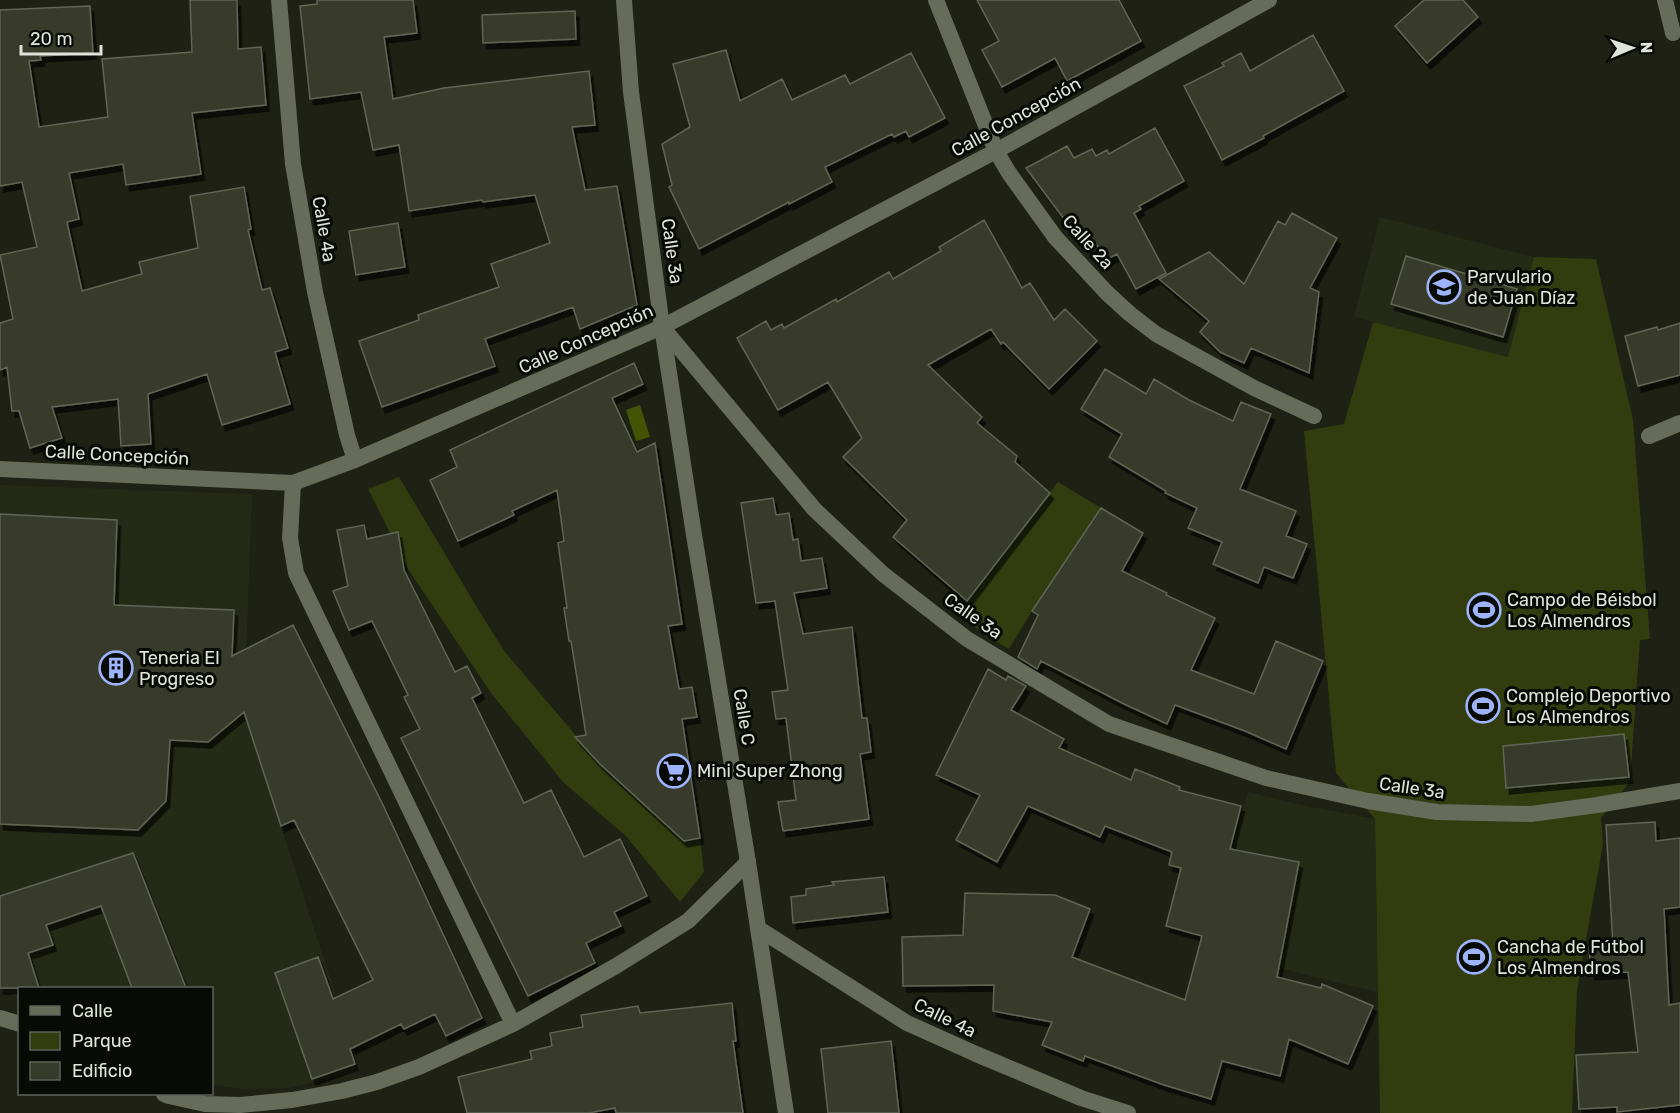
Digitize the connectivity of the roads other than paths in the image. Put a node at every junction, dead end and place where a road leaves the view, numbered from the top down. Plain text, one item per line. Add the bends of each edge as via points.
1 (279, 0) edge
2 (624, 0) edge
3 (936, 0) edge
4 (1269, 0) edge
5 (1665, 0) edge
6 (1673, 33) dead end
7 (996, 151) junction
8 (662, 327) junction
9 (1314, 416) dead end
10 (1680, 423) edge
11 (1649, 436) dead end
12 (354, 460) junction
13 (0, 469) edge
14 (293, 483) junction
15 (1680, 791) edge
16 (748, 862) junction
17 (759, 929) junction
18 (0, 1018) edge
19 (18, 1023) edge
20 (513, 1023) junction
21 (167, 1101) edge
22 (786, 1113) edge
23 (1128, 1113) edge

1 - 12 street, Calle 4a via 293,164 315,292
2 - 8 street, Calle 3a via 631,92
3 - 7 street, Calle 2a
4 - 7 street, Calle Concepción
5 - 6 street
7 - 8 street, Calle Concepción
7 - 9 street, Calle 2a via 1055,237 1130,314 1166,339 1254,388
8 - 12 street, Calle Concepción
8 - 15 street, Calle 3a via 814,509 883,574 967,639 1109,724 1266,778 1437,812 1531,813
8 - 16 street, Calle C
10 - 11 street
12 - 14 street, Calle Concepción
13 - 14 street, Calle Concepción
14 - 20 street via 290,538 296,573
16 - 17 street, Calle C
16 - 20 street via 688,921
17 - 22 street, Calle C
17 - 23 street, Calle 4a via 907,1023 1081,1098
18 - 19 street
20 - 21 street via 419,1067 342,1090 240,1105

